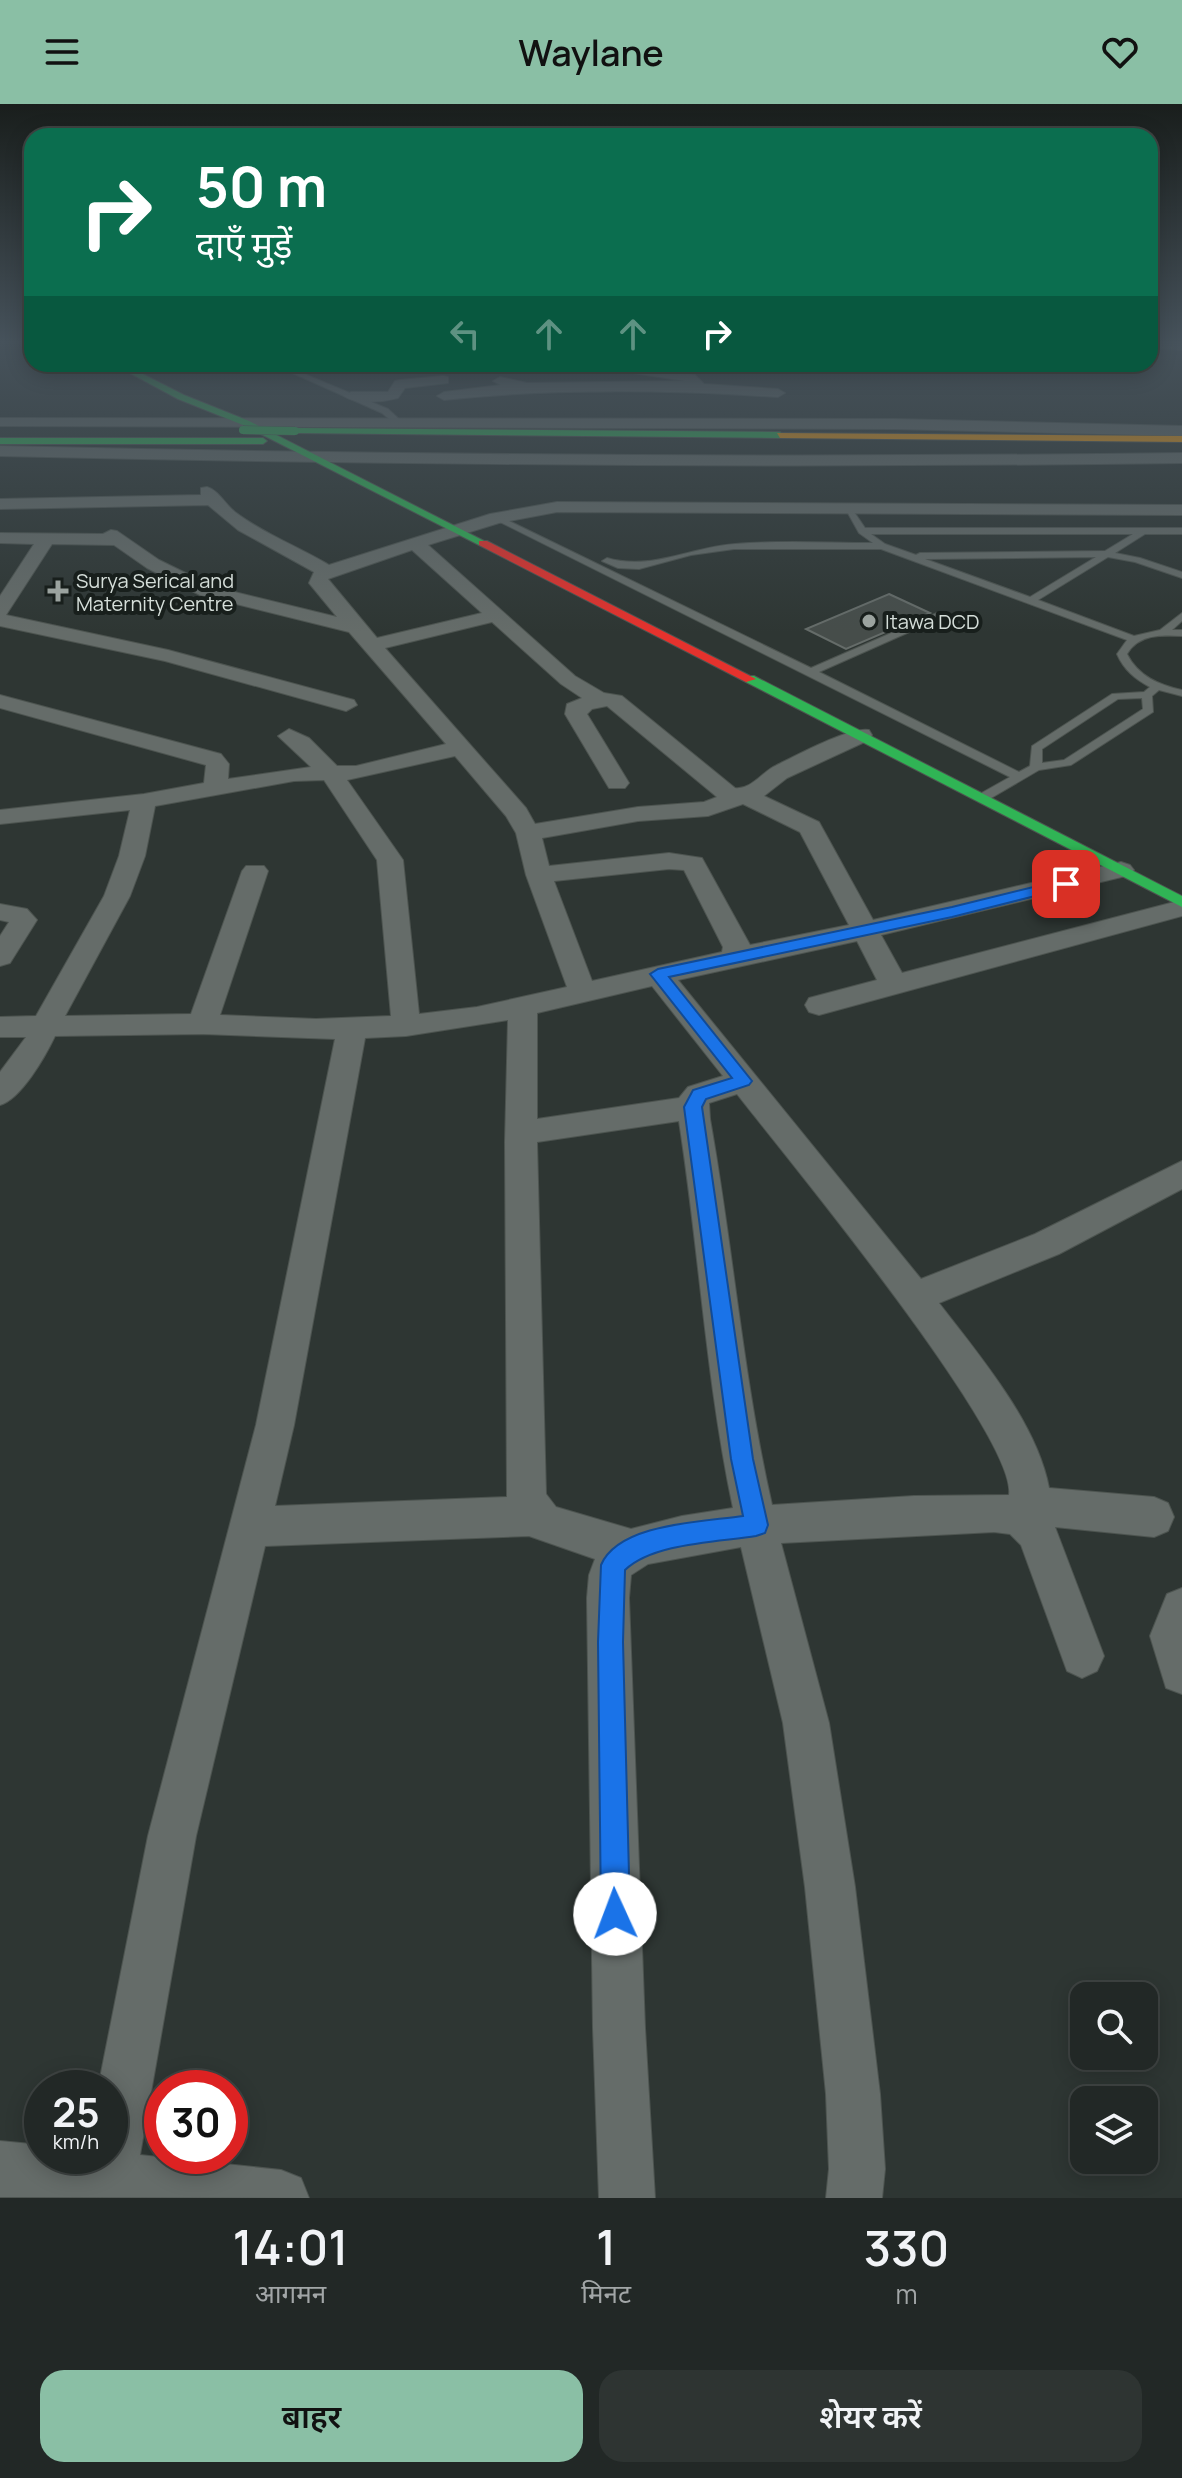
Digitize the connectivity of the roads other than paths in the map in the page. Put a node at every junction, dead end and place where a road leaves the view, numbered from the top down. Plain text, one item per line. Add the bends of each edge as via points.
1 (274, 437) edge
2 (942, 437) edge
3 (1069, 437) edge
4 (1087, 438) junction
5 (1182, 439) edge
6 (0, 441) edge
7 (1122, 449) junction
8 (313, 450) junction
9 (1182, 450) edge
10 (0, 451) edge
11 (31, 451) junction
12 (1182, 458) edge
13 (974, 462) junction
14 (16, 470) dead end
15 (0, 503) edge
16 (847, 508) junction
17 (1182, 510) edge
18 (502, 516) junction
19 (453, 530) junction
20 (862, 531) junction
21 (1143, 531) junction
22 (1182, 531) edge
23 (0, 538) edge
24 (46, 539) junction
25 (415, 543) junction
26 (882, 546) junction
27 (1106, 554) junction
28 (911, 556) junction
29 (327, 572) junction
30 (1182, 575) edge
31 (1031, 601) junction
32 (0, 611) edge
33 (940, 615) dead end
34 (494, 616) junction
35 (1182, 616) edge
36 (0, 620) edge
37 (1164, 632) junction
38 (1182, 633) edge
39 (366, 637) junction
40 (1134, 639) junction
41 (811, 672) junction
42 (1157, 687) junction
43 (1182, 693) edge
44 (1147, 695) junction
45 (599, 699) junction
46 (0, 701) edge
47 (346, 705) dead end
48 (861, 735) junction
49 (289, 736) dead end
50 (459, 748) junction
51 (1036, 767) junction
52 (331, 774) junction
53 (1019, 777) junction
54 (617, 783) dead end
55 (215, 786) junction
56 (742, 796) junction
57 (982, 798) junction
58 (144, 801) junction
59 (0, 817) edge
60 (528, 833) junction
61 (1121, 870) junction
62 (255, 871) dead end
63 (539, 875) junction
64 (1182, 905) edge
65 (0, 912) edge
66 (866, 930) junction
67 (0, 957) edge
68 (733, 958) junction
69 (658, 974) junction
70 (894, 985) junction
71 (583, 993) junction
72 (819, 1005) dead end
73 (523, 1007) junction
74 (203, 1024) junction
75 (406, 1026) junction
76 (0, 1027) edge
77 (44, 1027) junction
78 (352, 1028) junction
79 (743, 1081) junction
80 (0, 1094) edge
81 (693, 1107) junction
82 (521, 1133) junction
83 (1182, 1174) edge
84 (916, 1297) junction
85 (536, 1516) junction
86 (1021, 1517) junction
87 (1154, 1517) dead end
88 (756, 1525) junction
89 (249, 1527) junction
90 (629, 1549) junction
91 (1182, 1609) edge
92 (1082, 1656) dead end
93 (1182, 1672) edge
94 (0, 2169) edge
95 (107, 2181) junction
96 (281, 2198) edge
97 (627, 2198) edge
98 (854, 2198) edge

1 - 8 main road
2 - 4 main road, bridge
3 - 4 main road
4 - 5 main road
6 - 8 main road via 263,441
7 - 8 main road
7 - 9 main road
7 - 13 main road
8 - 11 street
8 - 13 street
8 - 19 main road
10 - 11 street
11 - 14 street
12 - 13 street
15 - 29 street via 210,496 256,532
16 - 17 street
16 - 18 street via 557,507
16 - 20 lane
18 - 19 street
18 - 26 lane via 630,568 719,548
18 - 41 lane
19 - 25 street
19 - 48 main road
20 - 21 lane
20 - 26 lane
21 - 22 lane
21 - 27 lane
23 - 24 street
24 - 32 street
24 - 39 street via 114,538 207,591
25 - 29 street
25 - 34 street
26 - 28 lane
27 - 28 lane
27 - 30 lane
27 - 31 lane
28 - 31 lane
29 - 39 street via 318,583
31 - 40 lane
33 - 41 lane
34 - 39 street
34 - 45 street via 568,680
35 - 37 lane
36 - 47 street via 168,656
37 - 38 lane
37 - 40 lane
39 - 50 street
40 - 42 lane via 1122,654 1125,664
41 - 53 lane
42 - 43 lane
42 - 44 lane
44 - 51 lane via 1149,710 1067,763
44 - 51 lane via 1116,696 1036,748
45 - 54 street via 575,709 576,714
45 - 56 street via 614,701 727,793
46 - 55 street via 213,759 218,764
48 - 56 street
48 - 57 main road
49 - 52 street
50 - 52 street
50 - 60 street via 517,813
51 - 53 lane
52 - 55 street
52 - 75 street via 390,860
53 - 57 lane
55 - 58 street
56 - 60 street via 708,809 638,814
56 - 66 street via 810,827
57 - 61 main road
58 - 59 street
58 - 77 street via 117,896
60 - 63 street
61 - 64 main road
61 - 66 street
62 - 74 street
63 - 68 street via 693,863 737,947
63 - 71 street
64 - 70 street
65 - 67 street via 24,920
66 - 68 street
66 - 70 street
68 - 69 street
69 - 71 street
69 - 79 street
70 - 72 street
71 - 73 street
73 - 75 street
73 - 82 street
74 - 77 street
74 - 78 street
75 - 78 street
76 - 77 street
77 - 80 street via 38,1047
78 - 89 street via 275,1425
79 - 81 street via 699,1095
79 - 84 street
81 - 82 street
81 - 88 street via 742,1459
82 - 85 street via 526,1496
83 - 84 street via 1047,1244
84 - 86 street via 994,1406 1027,1474 1030,1491
85 - 89 street
85 - 90 street
86 - 87 street via 1052,1507
86 - 88 street via 994,1512
86 - 92 street via 1037,1533
88 - 90 street
88 - 98 street via 806,1723 830,1887 853,2094
89 - 95 street via 172,1836
90 - 97 street via 613,1565 610,1582
91 - 93 street via 1172,1636
94 - 95 street
95 - 96 street

